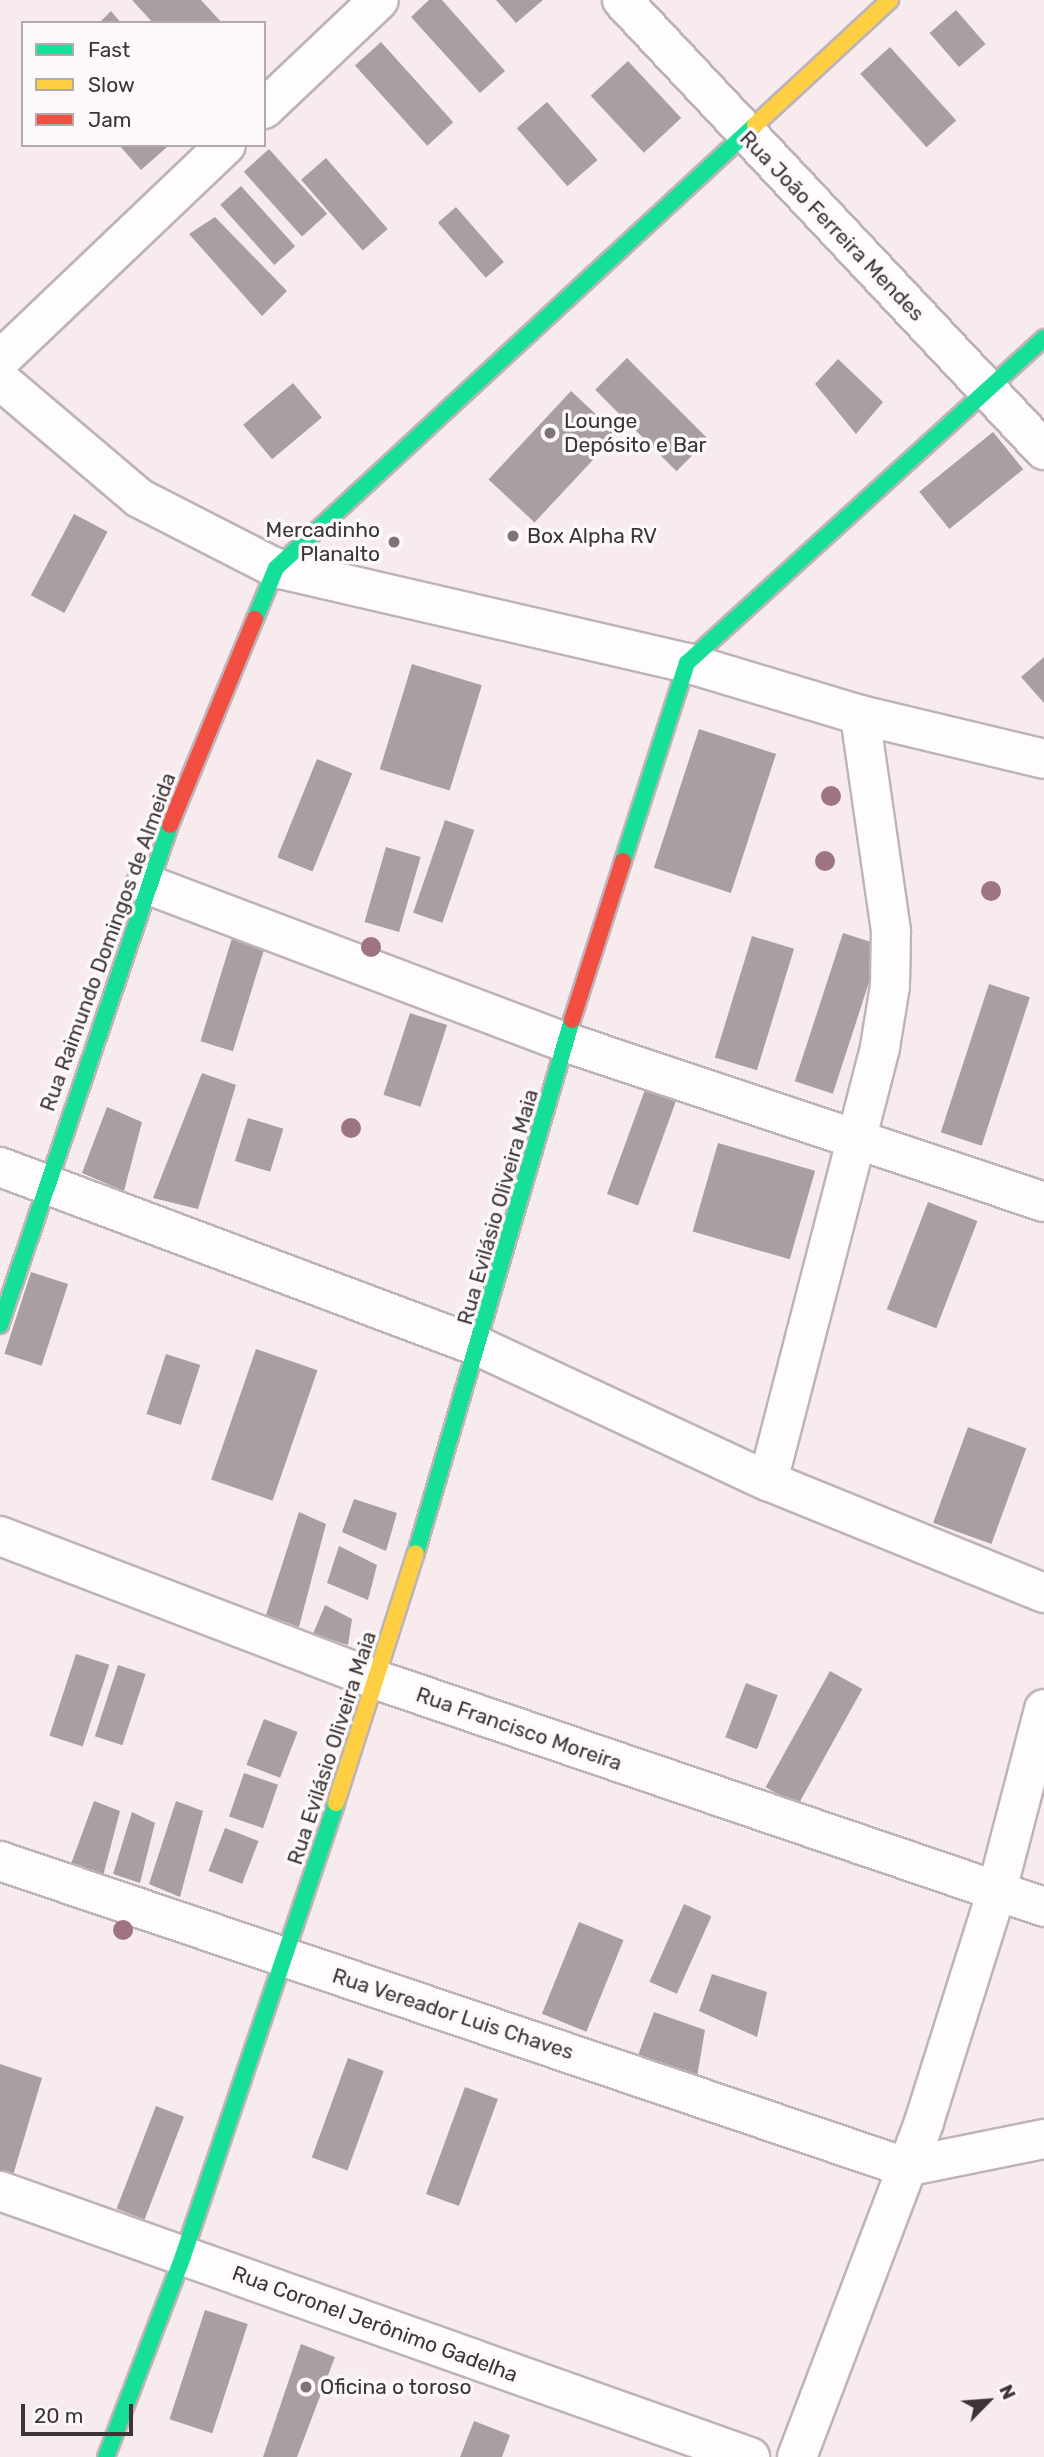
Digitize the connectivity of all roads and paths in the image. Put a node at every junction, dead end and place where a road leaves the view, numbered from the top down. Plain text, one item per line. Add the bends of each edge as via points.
1 (379, 0) edge
2 (622, 0) edge
3 (890, 0) edge
4 (266, 107) edge
5 (744, 134) junction
6 (224, 147) edge
7 (1044, 338) edge
8 (0, 360) edge
9 (0, 380) edge
10 (988, 387) junction
11 (1044, 450) edge
12 (276, 568) junction
13 (687, 663) junction
14 (860, 715) junction
15 (1044, 759) edge
16 (146, 884) junction
17 (565, 1042) junction
18 (854, 1141) junction
19 (0, 1167) edge
20 (45, 1184) junction
21 (1044, 1202) edge
22 (0, 1325) edge
23 (480, 1347) junction
24 (768, 1481) junction
25 (0, 1536) edge
26 (1044, 1593) edge
27 (377, 1680) junction
28 (1044, 1710) edge
29 (0, 1861) edge
30 (997, 1890) junction
31 (1044, 1907) edge
32 (285, 1958) junction
33 (1044, 2139) edge
34 (905, 2167) junction
35 (0, 2191) edge
36 (183, 2256) junction
37 (106, 2457) edge
38 (750, 2457) edge
39 (797, 2457) edge

1 - 4 street
2 - 5 street, Rua João Ferreira Mendes
3 - 5 street
5 - 10 street, Rua João Ferreira Mendes
5 - 12 street
6 - 8 street
7 - 10 street
9 - 12 street via 139,498
10 - 11 street, Rua João Ferreira Mendes
10 - 13 street
12 - 13 street
12 - 16 street, Rua Raimundo Domingos de Almeida
13 - 14 street
13 - 17 street, Rua Evilásio Oliveira Maia
14 - 15 street
14 - 18 street via 891,931 890,986 880,1047
16 - 17 street
16 - 20 street, Rua Raimundo Domingos de Almeida
17 - 18 street
17 - 23 street, Rua Evilásio Oliveira Maia
18 - 21 street
18 - 24 street
19 - 20 street
20 - 22 street, Rua Raimundo Domingos de Almeida
20 - 23 street
23 - 24 street
23 - 27 street, Rua Evilásio Oliveira Maia
24 - 26 street
25 - 27 street, Rua Francisco Moreira
27 - 30 street, Rua Francisco Moreira
27 - 32 street, Rua Evilásio Oliveira Maia
28 - 30 street
29 - 32 street, Rua Vereador Luis Chaves
30 - 31 street, Rua Francisco Moreira
30 - 34 street via 924,2122
32 - 34 street, Rua Vereador Luis Chaves
32 - 36 street, Rua Evilásio Oliveira Maia
33 - 34 street
34 - 39 street
35 - 36 street, Rua Coronel Jerônimo Gadelha
36 - 37 street, Rua Evilásio Oliveira Maia
36 - 38 street, Rua Coronel Jerônimo Gadelha

